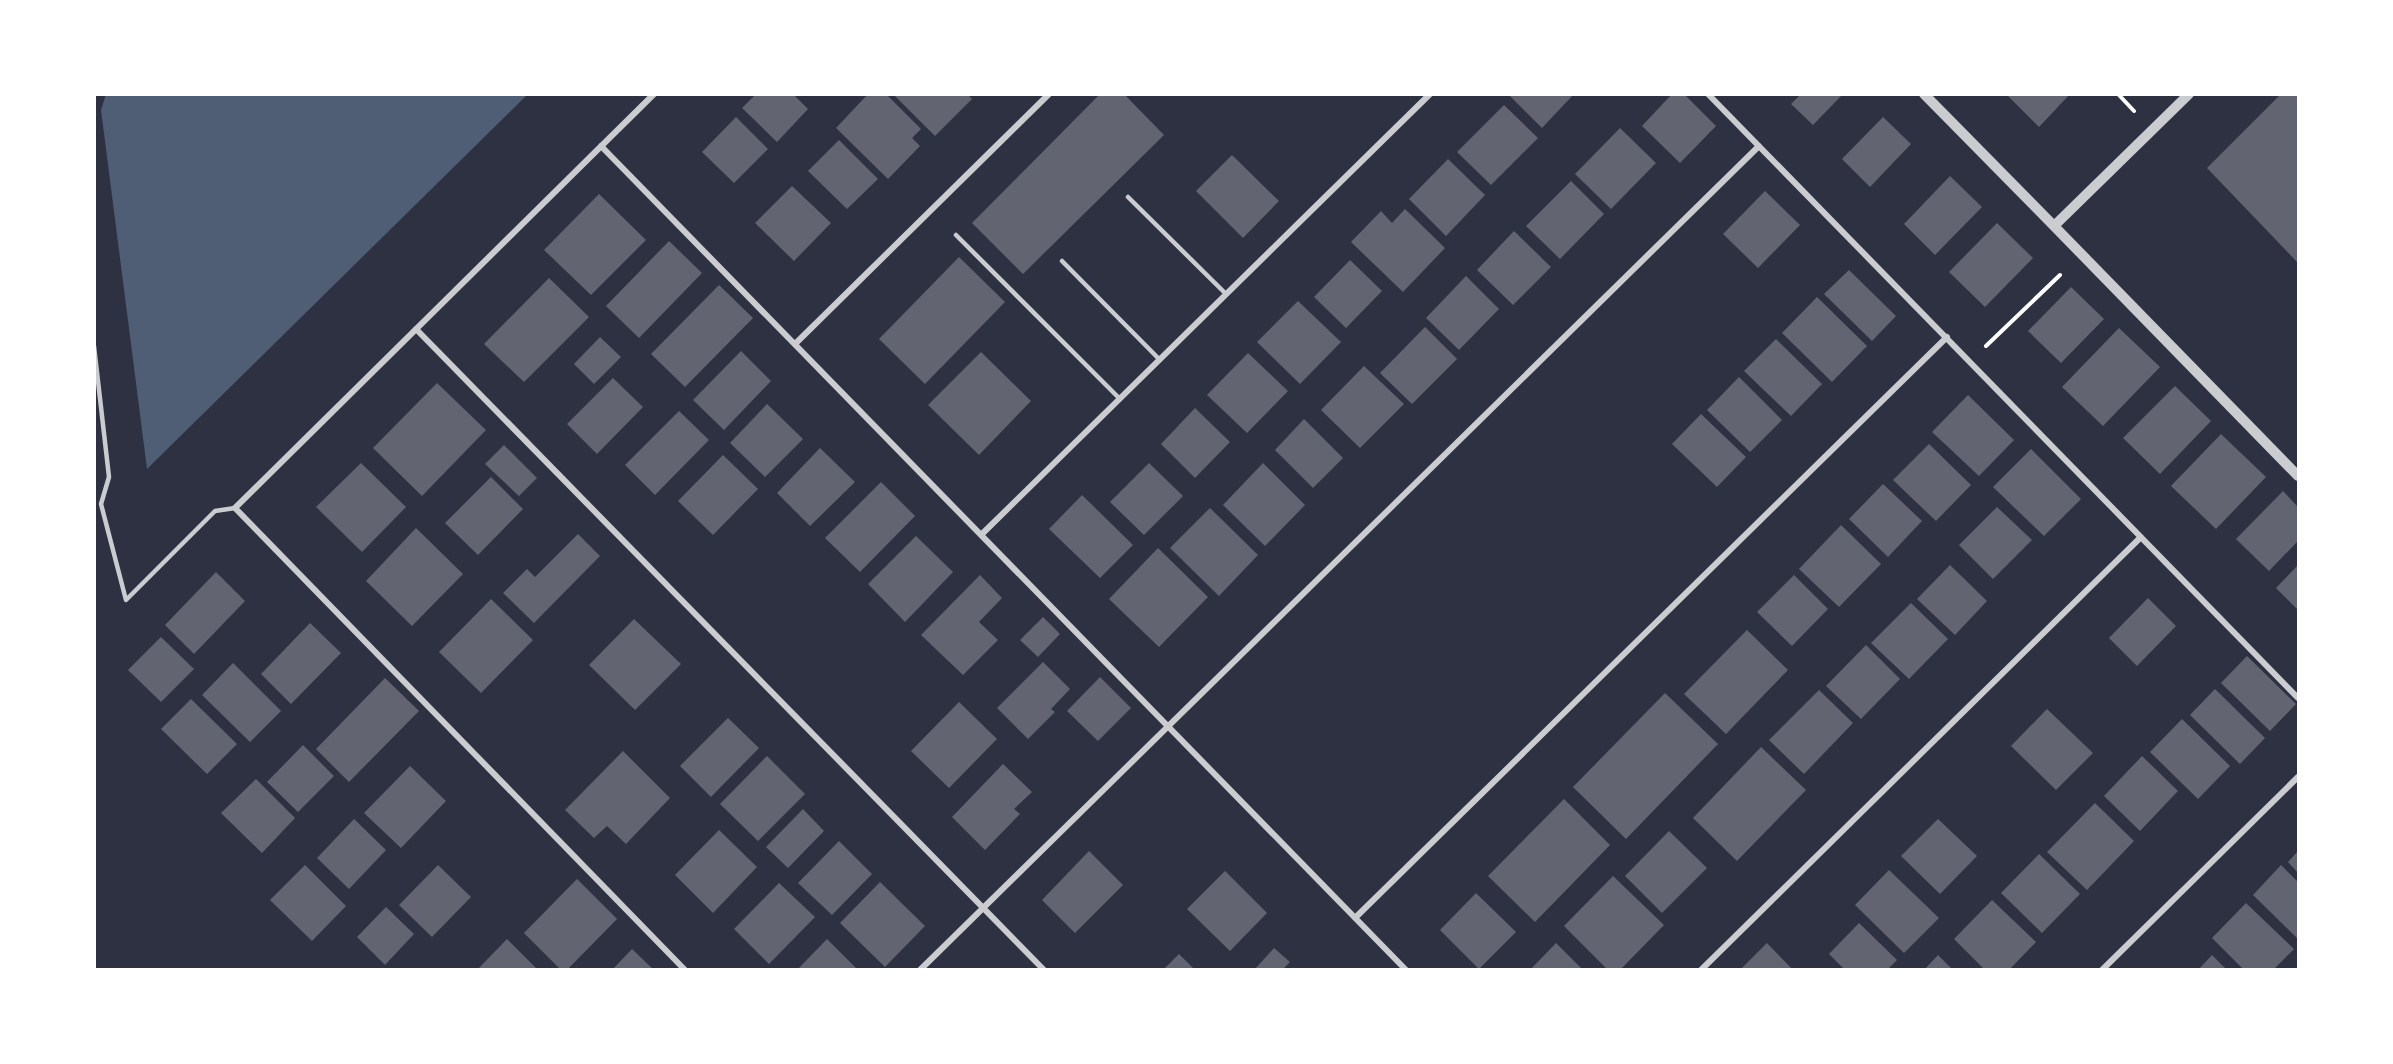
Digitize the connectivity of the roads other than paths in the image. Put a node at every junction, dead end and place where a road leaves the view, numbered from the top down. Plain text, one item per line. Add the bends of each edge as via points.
1 (654, 94) edge
2 (1049, 94) edge
3 (1430, 94) edge
4 (1708, 94) edge
5 (1924, 94) edge
6 (2189, 94) edge
7 (601, 146) junction
8 (1759, 146) junction
9 (1128, 197) dead end
10 (2054, 226) junction
11 (956, 235) dead end
12 (1062, 261) dead end
13 (1226, 294) junction
14 (416, 329) junction
15 (1947, 337) junction
16 (795, 344) junction
17 (94, 346) edge
18 (1160, 360) junction
19 (1120, 399) junction
20 (2298, 476) edge
21 (235, 508) junction
22 (982, 534) junction
23 (2141, 537) junction
24 (2298, 698) edge
25 (1166, 725) junction
26 (2298, 777) edge
27 (983, 907) junction
28 (1355, 918) junction
29 (685, 969) edge
30 (920, 969) edge
31 (1044, 969) edge
32 (1406, 969) edge
33 (1701, 969) edge
34 (2102, 969) edge

1 - 7 street
2 - 16 street
3 - 13 street
4 - 8 street
5 - 10 street
6 - 10 street
7 - 14 street
7 - 16 street
8 - 15 street
8 - 25 street
9 - 13 lane
10 - 20 street
11 - 19 lane
12 - 18 lane
13 - 18 street
14 - 21 street
14 - 27 street
15 - 23 street
15 - 28 street
16 - 22 street
17 - 21 lane via 109,477 101,504 126,600 215,511
18 - 19 street
19 - 22 street
21 - 29 street
22 - 25 street
23 - 24 street
23 - 33 street
25 - 27 street
25 - 28 street
26 - 34 street
27 - 30 street
27 - 31 street
28 - 32 street

